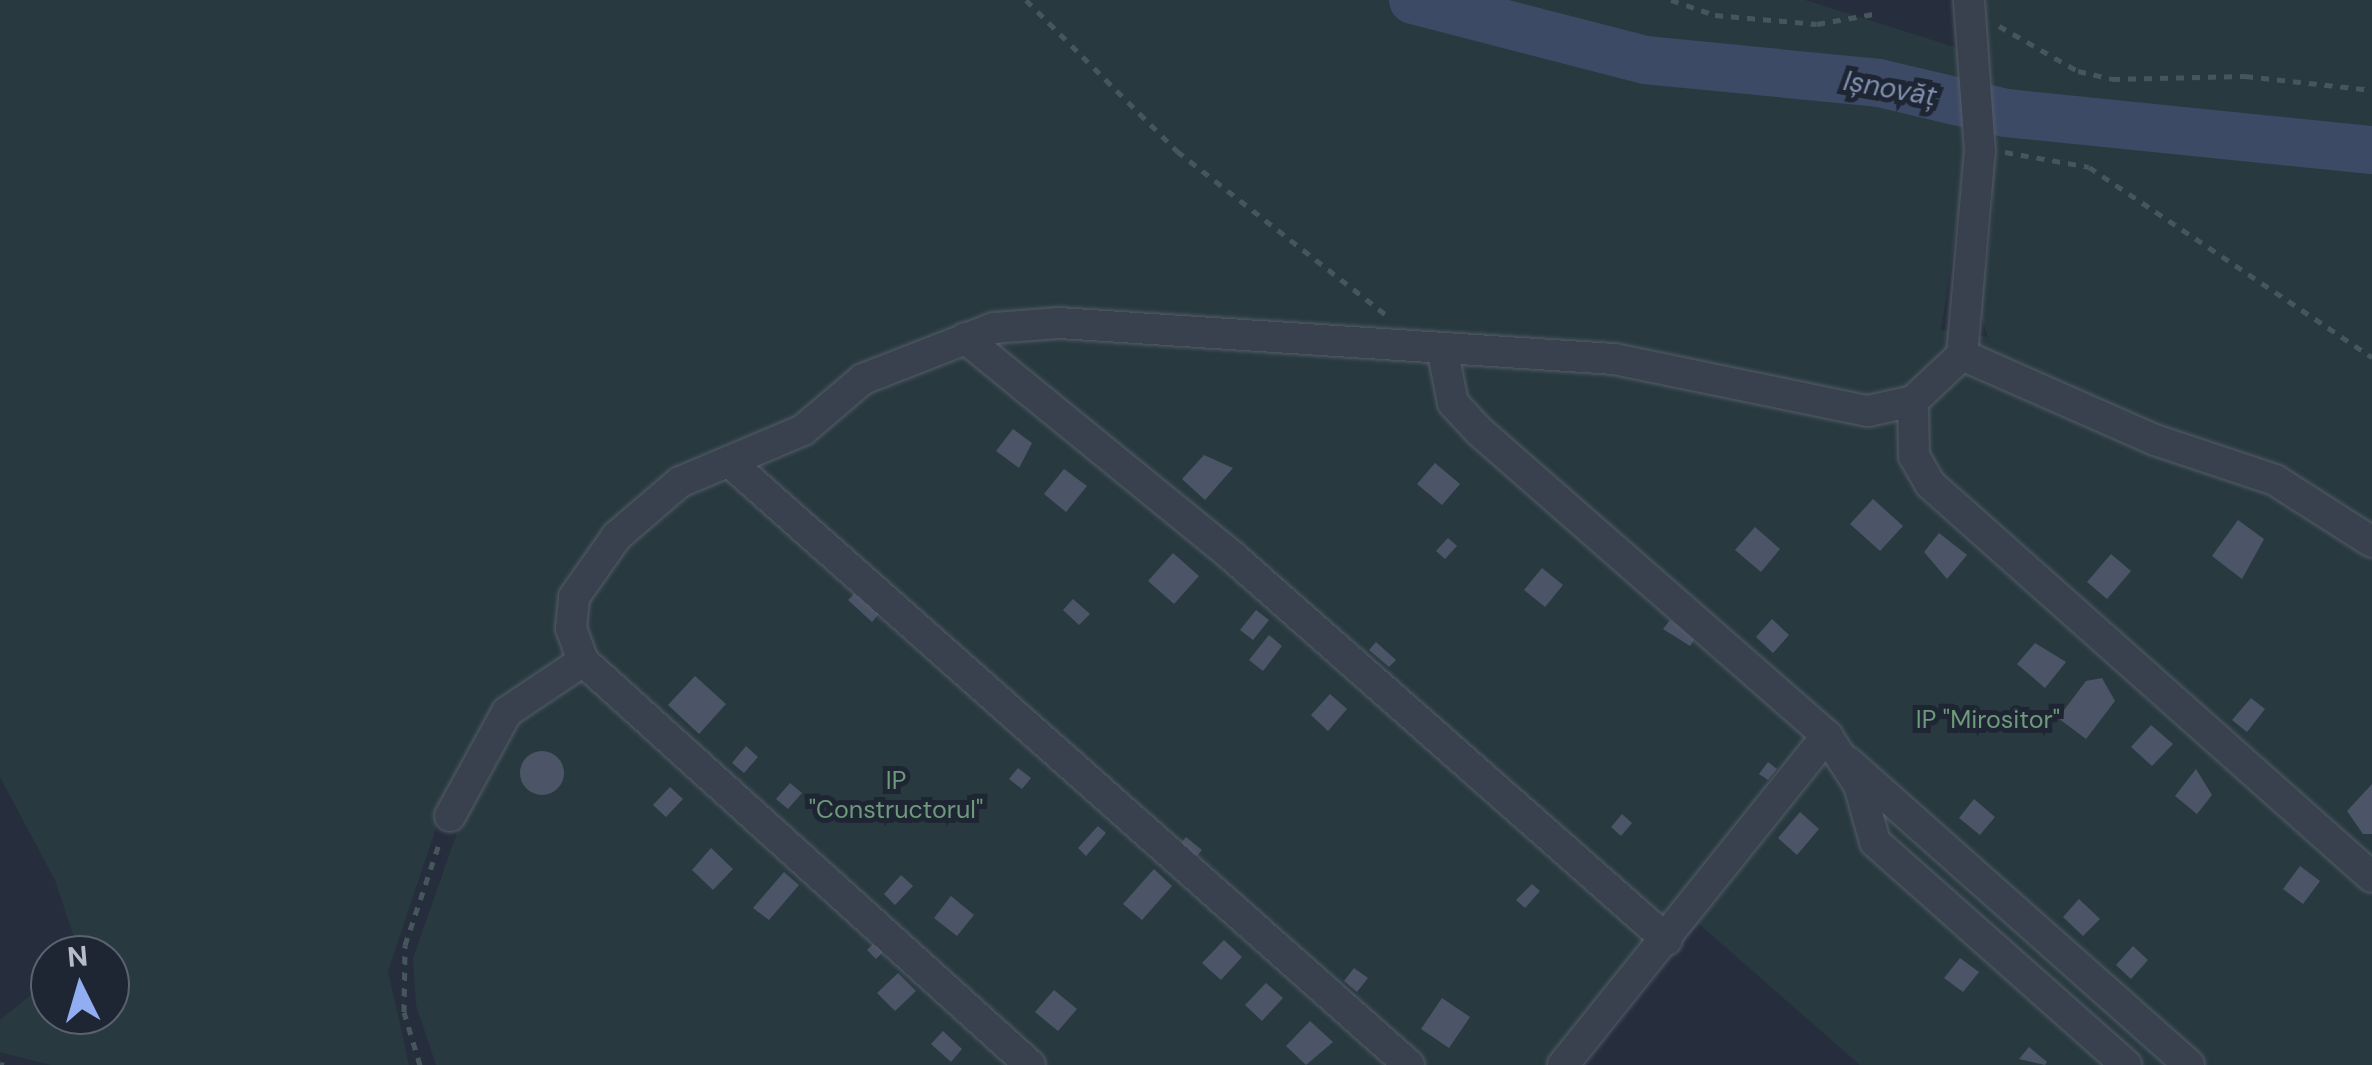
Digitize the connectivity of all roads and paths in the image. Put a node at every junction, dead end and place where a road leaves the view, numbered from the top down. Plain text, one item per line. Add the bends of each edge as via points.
1 (1026, 0) edge
2 (1670, 0) edge
3 (1971, 8) edge
4 (1879, 13) dead end
5 (2372, 90) edge
6 (1980, 151) junction
7 (965, 338) junction
8 (1403, 344) junction
9 (1442, 348) junction
10 (1962, 355) junction
11 (2372, 356) edge
12 (1913, 402) junction
13 (733, 465) junction
14 (2372, 542) edge
15 (583, 661) junction
16 (1827, 736) junction
17 (1848, 762) junction
18 (450, 816) joint
19 (2372, 877) edge
20 (1668, 940) junction
21 (420, 1065) edge
22 (1030, 1065) edge
23 (1409, 1065) edge
24 (1563, 1065) edge
25 (2126, 1065) edge
26 (2189, 1065) edge

1 - 8 path via 1177,151 1386,312
2 - 4 path via 1715,15 1818,24
3 - 5 path via 2112,79 2245,76
3 - 6 street
6 - 10 street
6 - 11 path via 2089,167
7 - 8 street via 1059,323
7 - 13 street via 863,379 803,430
7 - 20 street via 1232,556
8 - 9 street
9 - 12 street via 1614,358 1868,411
9 - 16 street via 1452,404 1478,432
10 - 12 street
10 - 14 street via 2155,440 2275,480
12 - 19 street via 1914,456 1930,484
13 - 15 street via 680,482 583,578 571,628
13 - 23 street
15 - 18 street via 507,712
15 - 22 street
16 - 17 street
16 - 20 street
17 - 25 street via 1875,842
17 - 26 street
18 - 21 path via 405,945 404,1012
20 - 24 street

